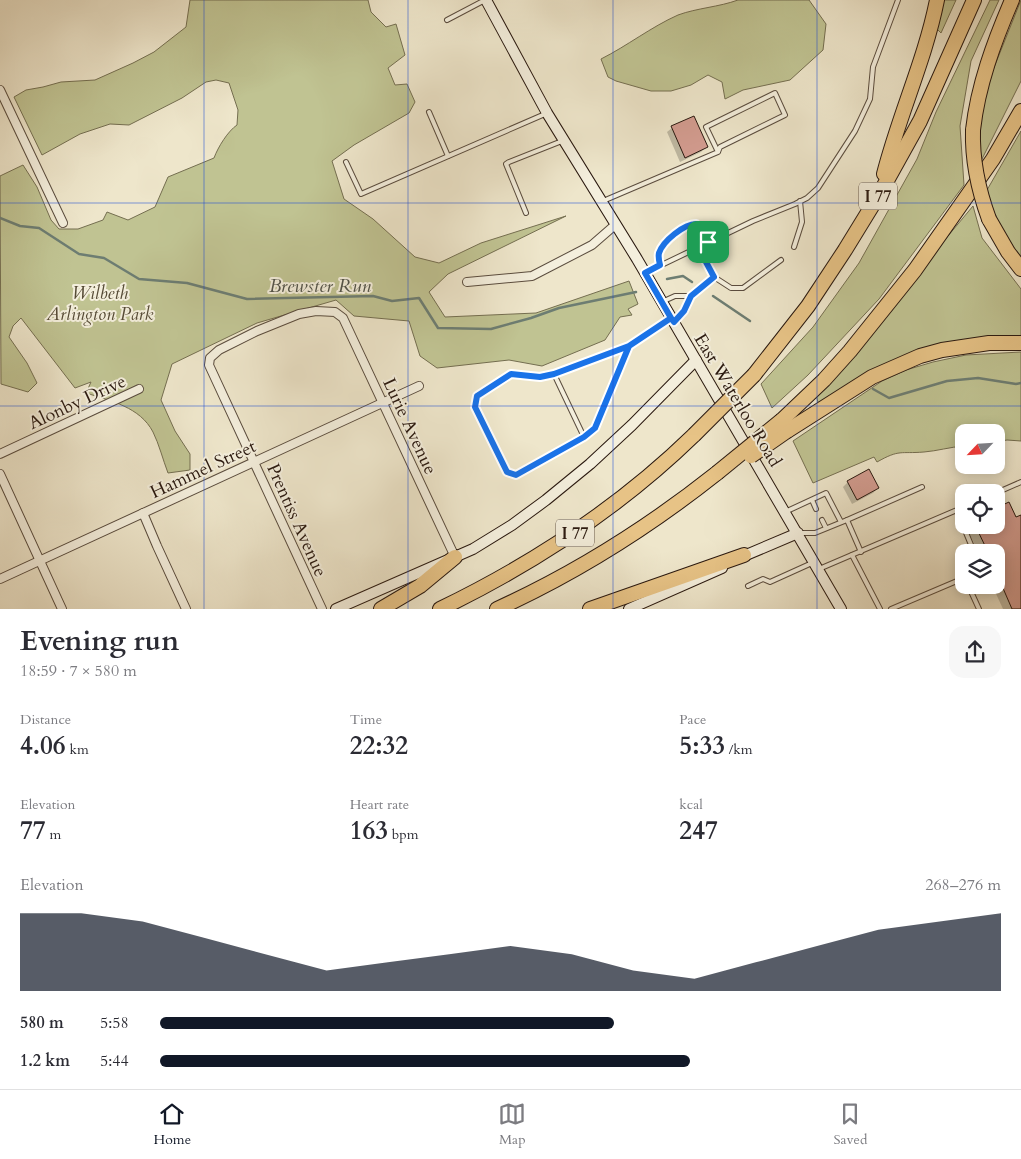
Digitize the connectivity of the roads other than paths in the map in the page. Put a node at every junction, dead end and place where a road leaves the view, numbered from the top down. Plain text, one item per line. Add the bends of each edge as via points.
1 (486, 0) edge
2 (898, 0) edge
3 (937, 0) edge
4 (974, 0) edge
5 (1012, 0) edge
6 (447, 20) dead end
7 (0, 90) edge
8 (1021, 111) edge
9 (429, 112) dead end
10 (547, 113) junction
11 (564, 140) junction
12 (718, 152) junction
13 (448, 156) junction
14 (346, 162) dead end
15 (880, 193) junction
16 (800, 201) junction
17 (601, 202) junction
18 (526, 213) dead end
19 (63, 223) dead end
20 (615, 225) junction
21 (708, 242) junction
22 (698, 247) junction
23 (794, 247) dead end
24 (781, 260) dead end
25 (660, 265) junction
26 (1021, 270) edge
27 (645, 273) junction
28 (714, 277) junction
29 (467, 282) dead end
30 (691, 296) junction
31 (662, 302) junction
32 (335, 312) joint
33 (672, 320) junction
34 (1021, 343) edge
35 (629, 346) junction
36 (696, 360) junction
37 (554, 374) junction
38 (419, 386) dead end
39 (139, 389) dead end
40 (383, 402) junction
41 (784, 426) junction
42 (584, 437) junction
43 (0, 454) edge
44 (255, 462) junction
45 (0, 474) edge
46 (1021, 482) edge
47 (922, 487) dead end
48 (1005, 489) edge
49 (812, 500) junction
50 (816, 509) dead end
51 (785, 512) junction
52 (955, 512) edge
53 (143, 514) junction
54 (822, 520) dead end
55 (847, 520) junction
56 (841, 522) junction
57 (826, 528) junction
58 (798, 533) junction
59 (861, 552) junction
60 (744, 555) junction
61 (852, 555) junction
62 (454, 557) junction
63 (41, 560) junction
64 (816, 566) junction
65 (0, 579) edge
66 (955, 582) edge
67 (748, 586) dead end
68 (972, 594) edge
69 (62, 609) edge
70 (186, 609) edge
71 (322, 609) edge
72 (336, 609) edge
73 (381, 609) edge
74 (440, 609) edge
75 (497, 609) edge
76 (590, 609) edge
77 (629, 609) edge
78 (841, 609) edge
79 (880, 609) edge
80 (891, 609) edge
81 (978, 609) edge

1 - 6 lane
1 - 10 main road, East Waterloo Road
2 - 16 lane via 873,67 870,99 855,131 818,188
3 - 15 highway via 926,47 890,152
4 - 15 highway, I 77 via 920,121
5 - 26 highway, bridge via 976,105 972,151 989,219
7 - 19 street
8 - 41 highway via 994,159 915,270
9 - 13 lane
10 - 11 main road, East Waterloo Road
10 - 13 lane
11 - 17 main road, East Waterloo Road
11 - 18 lane via 506,164
12 - 12 lane via 720,147 785,115 775,93 706,127
12 - 17 lane
13 - 14 lane via 361,194
15 - 74 highway, I 77, bridge via 808,306 754,375 694,435 638,486 580,530 504,576
16 - 21 lane
16 - 23 lane via 802,222
17 - 20 main road, East Waterloo Road
20 - 27 main road, East Waterloo Road
20 - 29 street via 592,245 532,276
21 - 22 lane
21 - 25 lane via 696,224 688,225 664,244 659,252
22 - 25 lane
22 - 28 lane
24 - 28 lane via 743,288 731,288
25 - 27 lane
27 - 31 main road, East Waterloo Road
28 - 30 lane
30 - 31 lane via 675,296
30 - 33 lane via 684,311
31 - 33 main road, East Waterloo Road
32 - 40 street, Lurie Avenue via 349,327
32 - 44 street, Prentiss Avenue via 316,311 282,320 219,350 208,361
33 - 35 lane
33 - 36 main road, East Waterloo Road
34 - 41 highway via 989,343 920,356 872,377
35 - 37 lane
35 - 42 lane via 598,422
36 - 51 main road, East Waterloo Road
36 - 62 main road via 632,425 546,500 500,533
37 - 42 lane
37 - 42 lane via 540,377 511,374 477,396 475,407 507,472 516,475
38 - 40 street, Hammel Street
39 - 43 street, Alonby Drive
40 - 44 street, Hammel Street
40 - 62 street, Lurie Avenue
41 - 75 highway, I 77, bridge via 719,476 604,553
44 - 53 street, Hammel Street
44 - 71 street, Prentiss Avenue
45 - 63 street
46 - 48 lane
47 - 55 lane
49 - 50 lane
49 - 51 lane
49 - 56 lane via 826,494
51 - 58 main road, East Waterloo Road
52 - 59 lane
53 - 63 street, Hammel Street
53 - 70 street
54 - 57 lane
55 - 56 lane
55 - 59 lane
56 - 57 lane
57 - 58 lane via 815,533
58 - 60 main road
58 - 64 main road, East Waterloo Road
59 - 61 lane
60 - 76 highway
60 - 77 main road via 716,572
61 - 64 lane
61 - 79 lane
62 - 72 main road
62 - 73 highway via 420,586
63 - 65 street, Hammel Street
63 - 69 street
64 - 67 lane
64 - 78 main road, East Waterloo Road
66 - 80 lane
68 - 81 lane

